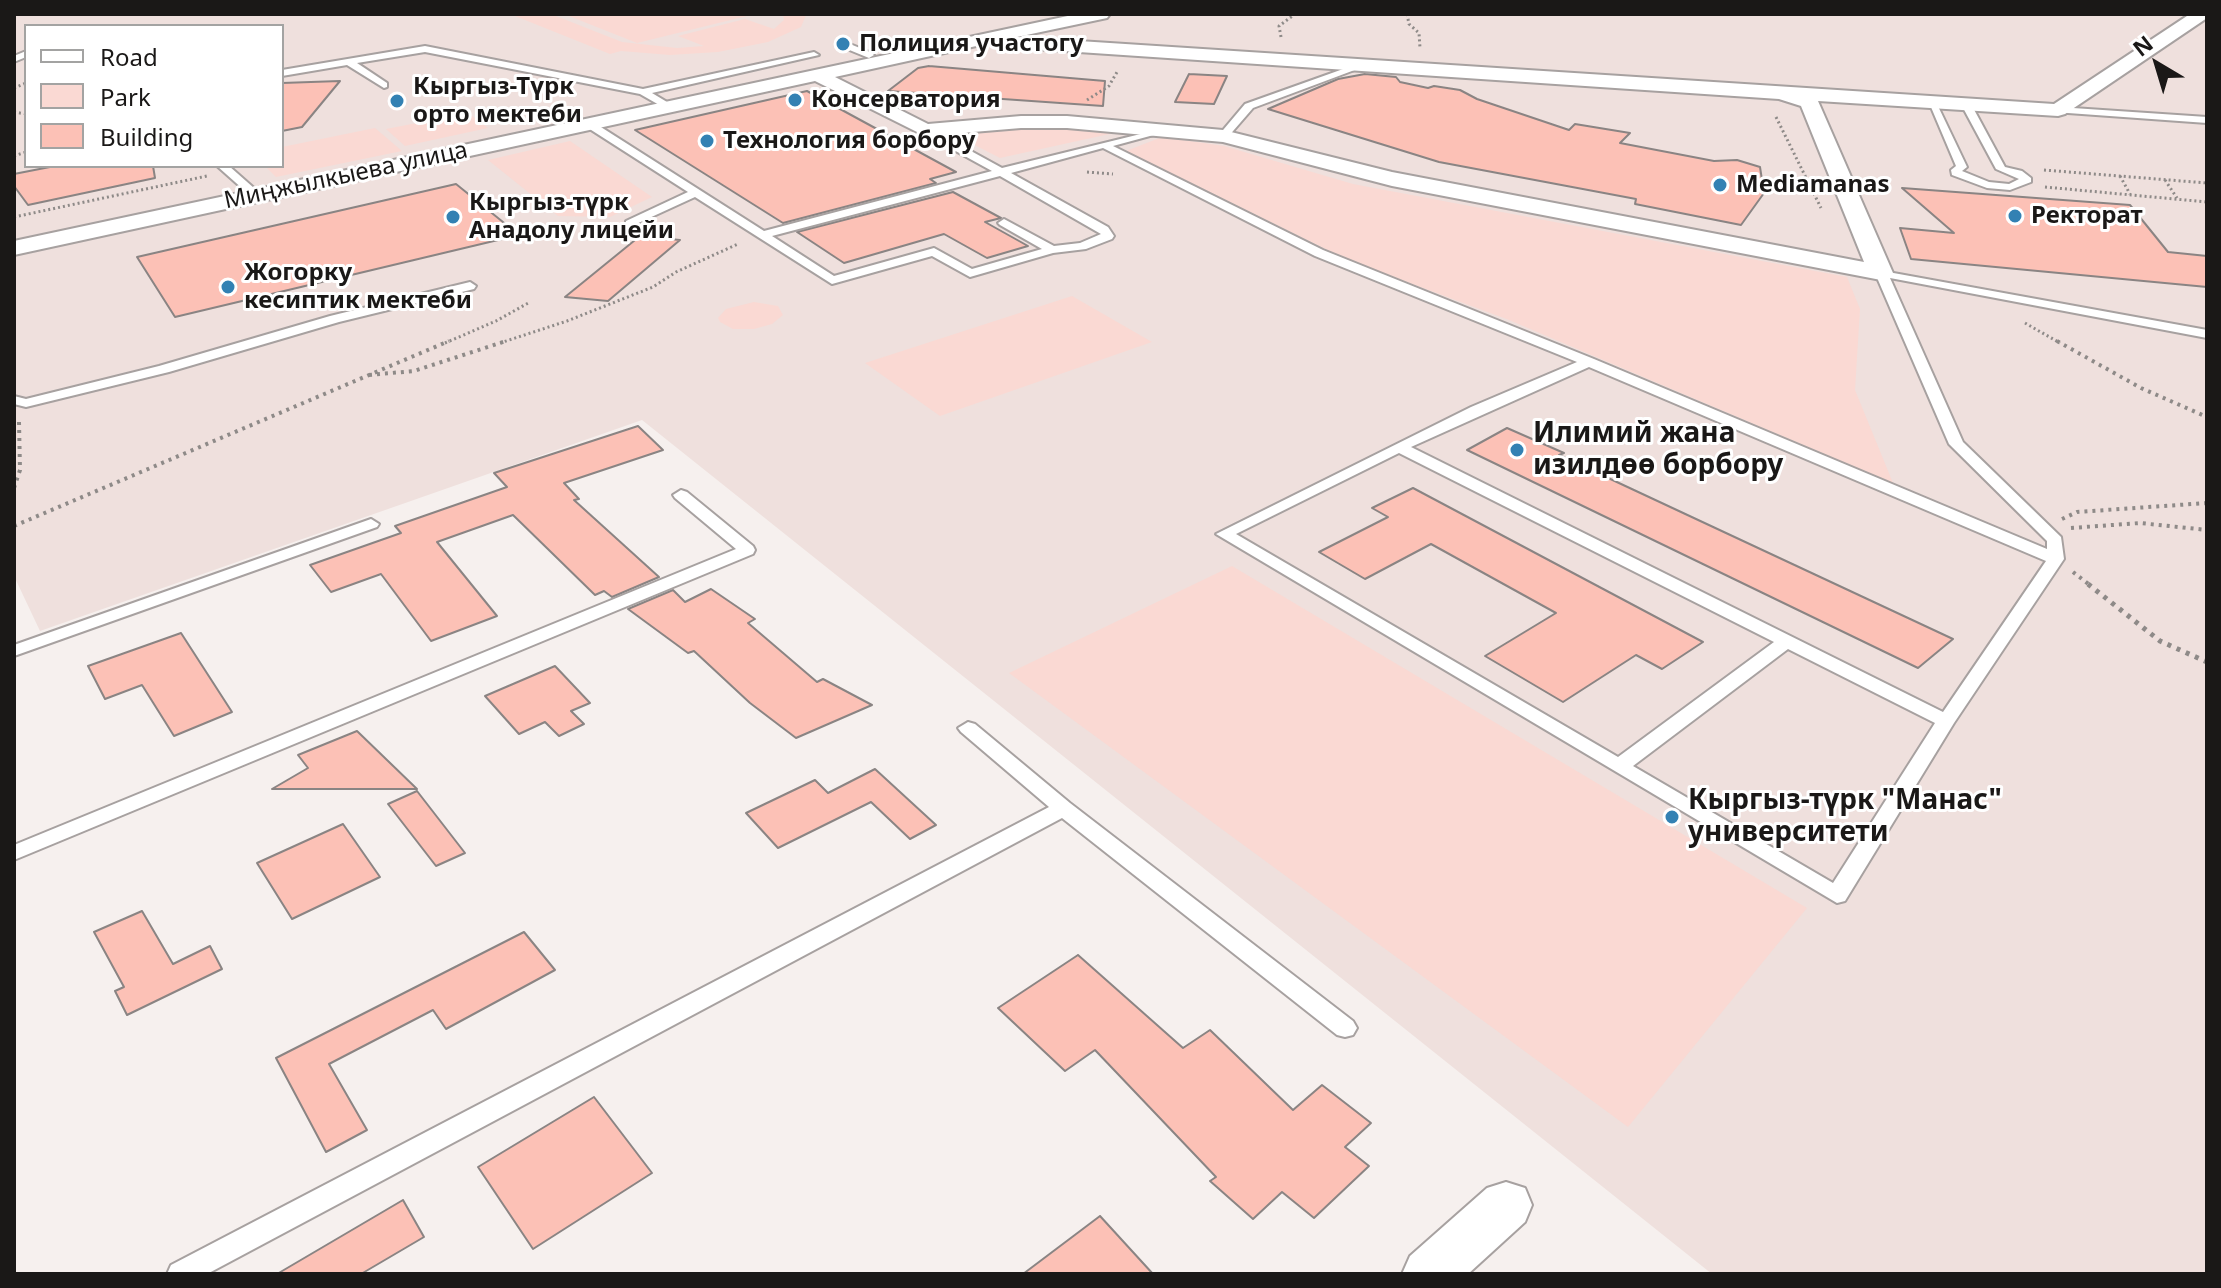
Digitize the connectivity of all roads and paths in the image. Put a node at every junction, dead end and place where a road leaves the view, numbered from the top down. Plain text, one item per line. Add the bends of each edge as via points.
1 (1101, 14) edge
2 (1407, 14) edge
3 (2202, 14) edge
4 (991, 38) junction
5 (850, 47) dead end
6 (869, 55) dead end
7 (1419, 57) dead end
8 (348, 61) junction
9 (816, 65) junction
10 (1363, 65) junction
11 (284, 73) edge
12 (384, 85) dead end
13 (1757, 91) junction
14 (643, 92) junction
15 (1931, 102) junction
16 (1966, 104) junction
17 (668, 107) junction
18 (2058, 110) junction
19 (2207, 120) edge
20 (589, 124) junction
21 (925, 130) junction
22 (1157, 131) junction
23 (1223, 136) junction
24 (1104, 145) junction
25 (1026, 166) junction
26 (2000, 166) junction
27 (224, 168) edge
28 (1002, 172) junction
29 (1162, 174) junction
30 (212, 175) dead end
31 (2120, 176) junction
32 (2165, 180) junction
33 (2207, 183) edge
34 (2021, 184) junction
35 (696, 192) junction
36 (2131, 195) junction
37 (257, 196) junction
38 (2177, 199) junction
39 (2207, 202) edge
40 (14, 217) edge
41 (630, 223) dead end
42 (1004, 223) dead end
43 (762, 235) junction
44 (746, 241) dead end
45 (14, 248) edge
46 (1052, 250) junction
47 (1881, 273) junction
48 (470, 286) dead end
49 (530, 302) dead end
50 (2016, 317) dead end
51 (2207, 334) edge
52 (1589, 362) junction
53 (364, 375) junction
54 (20, 402) edge
55 (2207, 417) edge
56 (1399, 447) junction
57 (14, 488) edge
58 (681, 495) dead end
59 (2207, 503) edge
60 (371, 524) dead end
61 (14, 526) edge
62 (2207, 530) edge
63 (2056, 559) junction
64 (1787, 641) junction
65 (14, 651) edge
66 (2207, 662) edge
67 (1946, 721) junction
68 (968, 728) dead end
69 (1619, 766) junction
70 (1063, 808) junction
71 (14, 853) edge
72 (1345, 1028) dead end
73 (1506, 1205) dead end
74 (181, 1274) edge
75 (1429, 1274) edge

1 - 4 street, Миңжылкыева улица
2 - 7 path via 1419,33
3 - 18 street
4 - 9 street, Миңжылкыева улица
4 - 10 street
5 - 6 lane
8 - 11 lane
8 - 12 lane
8 - 14 lane via 425,49
9 - 14 lane
9 - 17 street, Миңжылкыева улица
9 - 21 street
10 - 13 street
10 - 23 lane via 1249,106
13 - 15 street
13 - 47 street via 1809,102
14 - 17 lane
15 - 16 street
15 - 34 lane via 1962,167 1956,173 1987,185
16 - 18 street
16 - 26 lane
17 - 20 street, Миңжылкыева улица
18 - 19 lane
20 - 35 lane
20 - 37 street, Миңжылкыева улица
21 - 22 street via 1067,122
21 - 28 lane
22 - 23 street
22 - 24 lane
23 - 47 street via 1392,179
24 - 25 lane
24 - 29 lane
25 - 28 lane
25 - 29 path
26 - 31 path
26 - 34 lane via 2027,180
27 - 37 lane
28 - 43 lane
28 - 46 lane via 1108,236
29 - 52 lane via 1319,253
30 - 40 path
31 - 32 path
31 - 36 path
32 - 33 path
32 - 38 path
34 - 36 path
35 - 41 lane
35 - 43 lane
36 - 38 path
37 - 45 street, Миңжылкыева улица
38 - 39 path
42 - 46 lane
43 - 46 lane via 832,280 934,252 970,273
44 - 53 path via 653,287 567,321 414,371
47 - 51 lane
47 - 63 lane via 1956,444 2055,540
48 - 54 lane
49 - 53 path
50 - 55 path via 2141,388
52 - 56 lane
52 - 63 lane
53 - 61 path
54 - 57 path via 20,470
56 - 64 lane
56 - 69 lane via 1224,534
58 - 71 lane via 747,550
59 - 62 path via 2077,512 2057,526 2140,523
60 - 65 lane
63 - 66 path via 2160,641
63 - 67 lane
64 - 67 lane
64 - 69 lane
67 - 69 lane via 1837,895
68 - 70 lane
70 - 72 lane
70 - 74 lane
73 - 75 street

